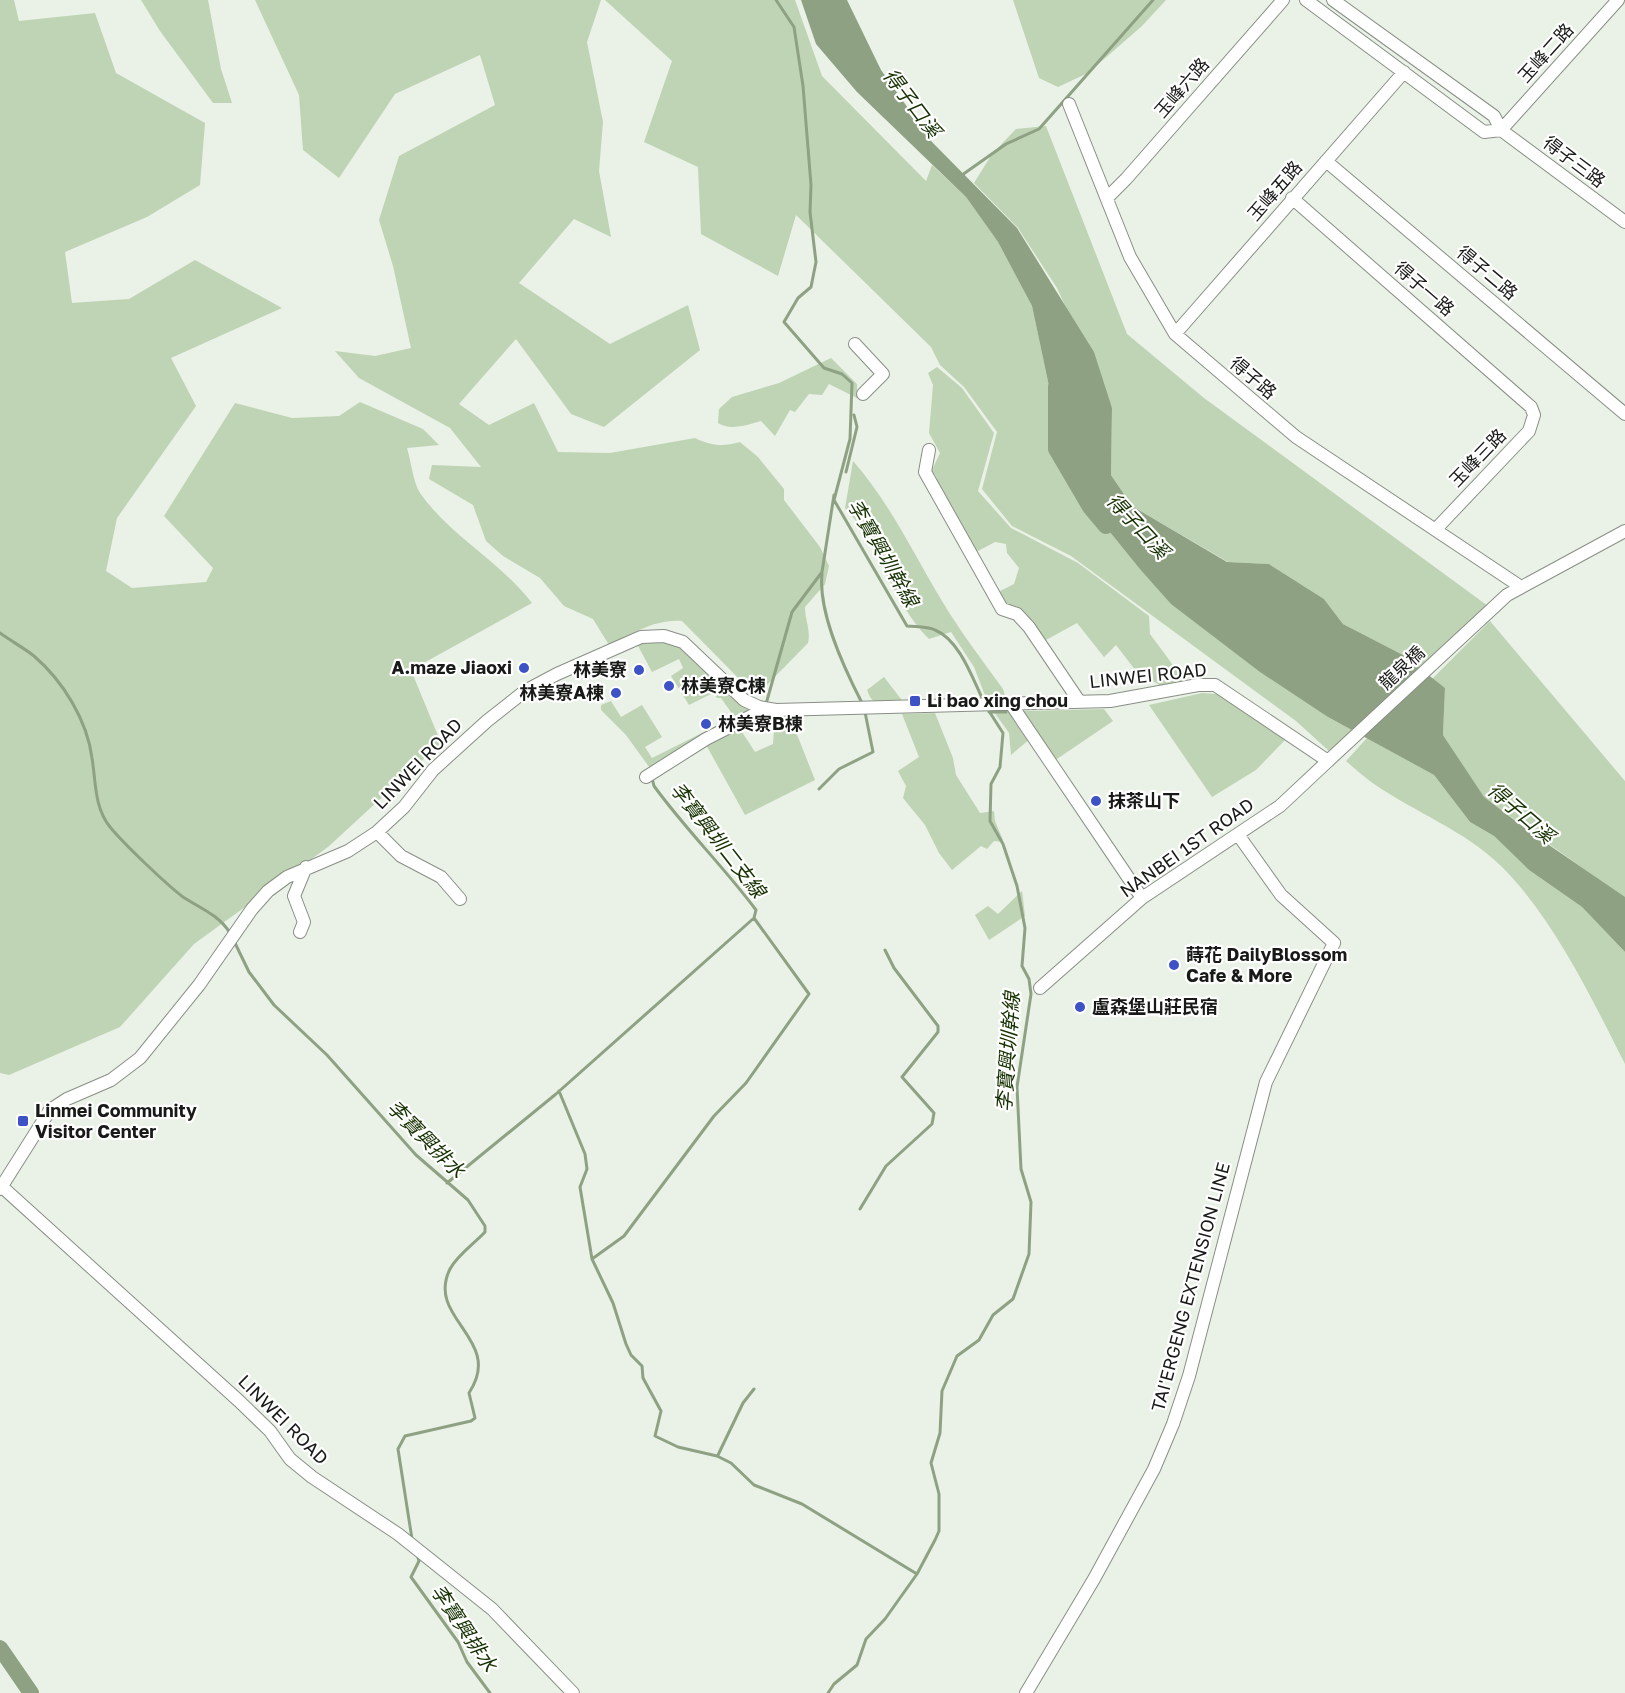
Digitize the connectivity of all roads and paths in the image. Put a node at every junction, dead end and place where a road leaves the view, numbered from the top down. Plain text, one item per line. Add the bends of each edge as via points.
1 (1283, 0) edge
2 (1306, 0) edge
3 (1332, 0) edge
4 (1618, 0) edge
5 (1404, 72) junction
6 (1069, 104) dead end
7 (1501, 130) junction
8 (1326, 161) junction
9 (1107, 198) junction
10 (1292, 198) junction
11 (1625, 222) edge
12 (1175, 334) junction
13 (855, 344) dead end
14 (863, 394) dead end
15 (1531, 407) joint
16 (1625, 414) edge
17 (929, 450) dead end
18 (1437, 529) junction
19 (1625, 531) edge
20 (1521, 587) junction
21 (1078, 701) junction
22 (1011, 704) junction
23 (759, 707) junction
24 (1332, 758) junction
25 (646, 777) dead end
26 (377, 832) junction
27 (1239, 836) junction
28 (306, 867) junction
29 (1142, 898) junction
30 (460, 899) dead end
31 (300, 932) dead end
32 (1040, 988) dead end
33 (0, 1187) edge
34 (573, 1693) edge
35 (1026, 1693) edge

1 - 9 street, 玉峰六路
2 - 5 street
3 - 7 street via 1494,116
4 - 7 street, 玉峰二路
5 - 7 street via 1484,132
5 - 8 street, 玉峰五路
6 - 9 street, 得子路
7 - 11 street, 得子三路
8 - 10 street, 玉峰五路
8 - 16 street, 得子二路
9 - 12 street, 得子路 via 1130,257
10 - 12 street, 玉峰五路
10 - 15 street, 得子一路
12 - 18 street, 得子路 via 1296,436
13 - 14 street via 883,374
15 - 18 street, 玉峰三路 via 1534,415 1528,431
17 - 21 street via 925,472 1002,609 1017,614 1029,627
18 - 20 street, 得子路
19 - 20 street, 龍泉橋
20 - 24 street, 龍泉橋 via 1492,607
21 - 22 street, LINWEI ROAD
21 - 24 street, LINWEI ROAD via 1110,701 1215,685
22 - 23 street, LINWEI ROAD via 810,710
22 - 29 street
23 - 25 street via 755,714
23 - 26 street, LINWEI ROAD via 744,700 683,642 664,636 641,637 525,691 433,770 404,807
24 - 27 street, NANBEI 1ST ROAD via 1280,806
26 - 28 street, LINWEI ROAD via 348,851
26 - 30 street via 401,856 441,877
27 - 29 street, NANBEI 1ST ROAD
27 - 35 street, TAI'ERGENG EXTENSION LINE via 1281,895 1334,943 1266,1082 1189,1376 1154,1469
28 - 31 street via 294,896 304,922
28 - 33 street, LINWEI ROAD via 268,891 252,909 199,985 140,1058 111,1080 50,1110
29 - 32 street, NANBEI 1ST ROAD
33 - 34 street, LINWEI ROAD via 239,1401 270,1431 290,1459 453,1576 507,1623

